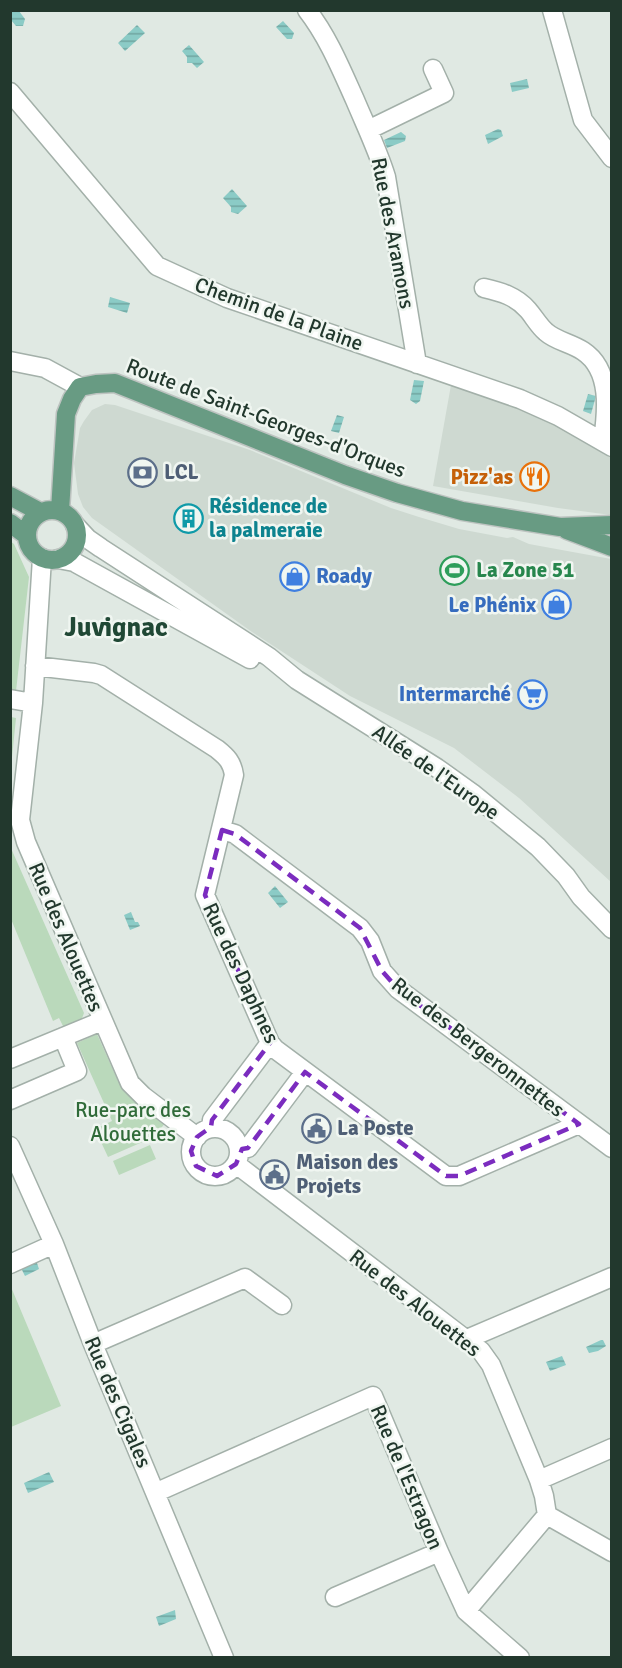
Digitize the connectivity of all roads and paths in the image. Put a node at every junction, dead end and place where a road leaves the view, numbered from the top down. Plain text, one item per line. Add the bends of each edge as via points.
1 (552, 10) edge
2 (310, 12) edge
3 (433, 69) dead end
4 (10, 92) edge
5 (368, 130) junction
6 (612, 158) edge
7 (484, 288) dead end
8 (10, 362) edge
9 (417, 364) junction
10 (80, 387) junction
11 (608, 444) edge
12 (10, 496) edge
13 (60, 511) junction
14 (40, 512) junction
15 (10, 523) edge
16 (75, 525) junction
17 (612, 525) edge
18 (560, 527) junction
19 (26, 535) junction
20 (612, 547) edge
21 (50, 559) junction
22 (35, 666) junction
23 (297, 680) junction
24 (10, 699) edge
25 (33, 703) junction
26 (222, 830) junction
27 (566, 876) junction
28 (612, 910) edge
29 (612, 929) edge
30 (102, 1021) junction
31 (63, 1038) junction
32 (270, 1043) junction
33 (10, 1059) edge
34 (306, 1072) junction
35 (10, 1100) edge
36 (579, 1124) junction
37 (204, 1133) junction
38 (10, 1146) edge
39 (612, 1148) edge
40 (238, 1157) junction
41 (54, 1244) junction
42 (10, 1264) edge
43 (612, 1276) edge
44 (282, 1305) dead end
45 (467, 1339) junction
46 (93, 1344) junction
47 (612, 1448) edge
48 (538, 1480) junction
49 (157, 1492) junction
50 (547, 1515) junction
51 (439, 1552) junction
52 (612, 1552) edge
53 (335, 1597) dead end
54 (466, 1611) junction
55 (224, 1658) edge
56 (520, 1658) edge

1 - 6 street via 583,120
2 - 5 street, Rue des Aramons
3 - 5 street via 444,93
4 - 9 street, Chemin de la Plaine via 157,266 227,298
5 - 9 street, Rue des Aramons via 386,177
7 - 11 street via 510,295 545,332 584,352 596,366 608,406
8 - 10 street via 45,368
9 - 11 street, Chemin de la Plaine via 520,399
10 - 13 main road via 66,414
10 - 18 main road, Route de Saint-Georges-d'Orques via 115,383 397,493 462,511
12 - 14 main road
13 - 14 main road
13 - 16 main road
14 - 19 main road via 30,522
15 - 19 main road
16 - 21 main road via 77,534 72,550
16 - 23 street, Allée de l'Europe via 88,539 269,657
17 - 18 main road, Route de Saint-Georges-d'Orques
18 - 20 main road, Route de Saint-Georges-d'Orques
19 - 21 main road via 31,549
21 - 22 street, Rue des Alouettes
21 - 23 street, Allée de l'Europe via 74,562 263,667
22 - 25 street, Rue des Alouettes
22 - 26 street via 101,675 227,756 234,775
23 - 27 street, Allée de l'Europe via 471,793 538,847
24 - 25 street
25 - 30 street, Rue des Alouettes via 20,820
26 - 32 street, Rue des Daphnes via 205,895
26 - 36 street, Rue des Bergeronnettes via 235,834 360,928 382,971 399,989
27 - 28 street, Allée de l'Europe
27 - 29 street, Allée de l'Europe
30 - 31 street
30 - 37 street, Rue des Alouettes via 130,1083 142,1096
31 - 33 street
31 - 35 street via 77,1071
32 - 34 street, Rue des Daphnes
32 - 37 street
34 - 36 street, Rue des Daphnes via 446,1176 459,1176
34 - 40 street
36 - 39 street, Rue des Bergeronnettes
37 - 40 street via 225,1130 231,1134
37 - 40 street via 193,1144 192,1159 202,1172 224,1174
38 - 41 street, Rue des Cigales
40 - 45 street, Rue des Alouettes
41 - 42 street
41 - 46 street, Rue des Cigales
43 - 45 street
44 - 46 street via 245,1278
45 - 48 street, Rue des Alouettes via 491,1365
46 - 49 street, Rue des Cigales
47 - 48 street
48 - 50 street, Rue des Alouettes
49 - 51 street, Rue de l'Estragon via 373,1396
49 - 55 street, Rue des Cigales
50 - 52 street
50 - 54 street
51 - 53 street
51 - 54 street, Rue de l'Estragon
54 - 56 street, Rue de l'Estragon

